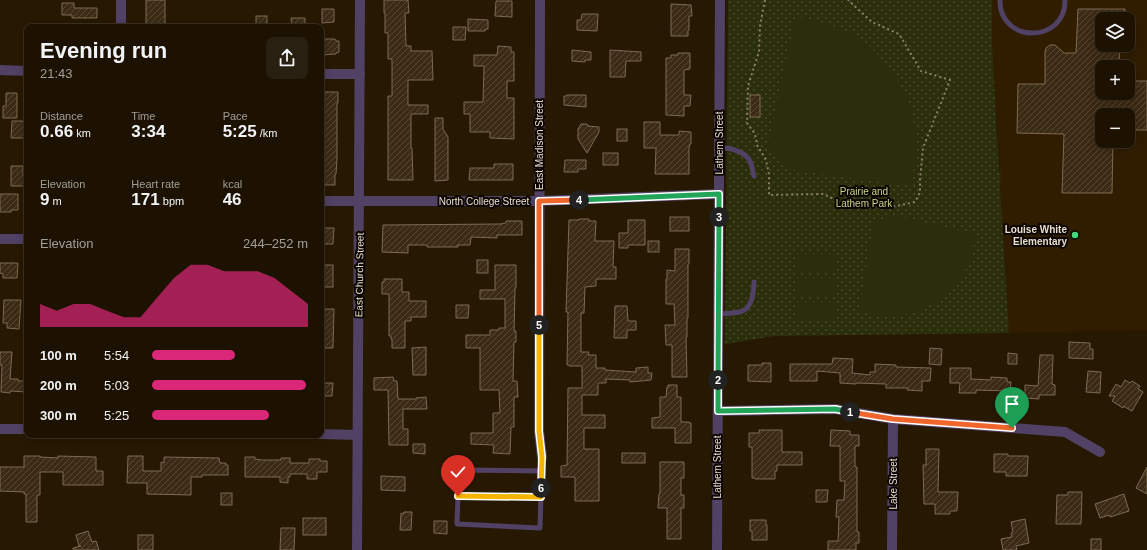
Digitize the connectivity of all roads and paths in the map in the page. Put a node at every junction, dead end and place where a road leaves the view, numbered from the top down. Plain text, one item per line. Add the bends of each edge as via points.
1 (121, 0) edge
2 (360, 0) edge
3 (540, 0) edge
4 (720, 0) edge
5 (765, 0) edge
6 (848, 0) edge
7 (1000, 0) edge
8 (1065, 0) edge
9 (121, 24) edge
10 (0, 70) edge
11 (24, 70) edge
12 (324, 74) edge
13 (360, 74) junction
14 (719, 147) junction
15 (754, 176) dead end
16 (719, 194) junction
17 (324, 201) edge
18 (360, 201) junction
19 (539, 201) junction
20 (0, 239) edge
21 (24, 239) edge
22 (754, 282) dead end
23 (718, 314) junction
24 (718, 411) junction
25 (893, 419) junction
26 (0, 429) edge
27 (24, 429) edge
28 (324, 434) edge
29 (357, 435) junction
30 (1100, 452) dead end
31 (542, 457) joint
32 (542, 471) junction
33 (458, 496) junction
34 (541, 497) junction
35 (357, 550) edge
36 (717, 550) edge
37 (892, 550) edge

1 - 9 street
2 - 13 street, East Church Street
3 - 19 street, East Madison Street
4 - 14 street, Lathem Street
5 - 6 path via 759,52 748,86 747,123 755,134 756,145 766,160 769,195 823,194 852,207 861,208 892,208 915,202 920,192 923,148 950,80 921,71 899,34 872,22
7 - 8 lane via 1004,18 1014,28 1028,34 1043,32 1056,24 1064,11
10 - 11 street
12 - 13 street
13 - 18 street, East Church Street
14 - 15 lane via 729,148 748,157
14 - 16 street, Lathem Street
16 - 19 street, North College Street
16 - 23 street, Lathem Street
17 - 18 street, North College Street
18 - 19 street, North College Street
18 - 29 street, East Church Street
19 - 31 street, East Madison Street via 539,431
20 - 21 street
22 - 23 lane via 749,307 742,312
23 - 24 street, Lathem Street
24 - 25 street via 835,409
24 - 36 street, Lathem Street
25 - 30 street via 1064,432
25 - 37 street, Lake Street
26 - 27 street
28 - 29 street
29 - 35 street, East Church Street
31 - 32 lane
32 - 33 lane via 458,470
32 - 34 lane
33 - 34 lane
33 - 34 lane via 457,524 540,528

